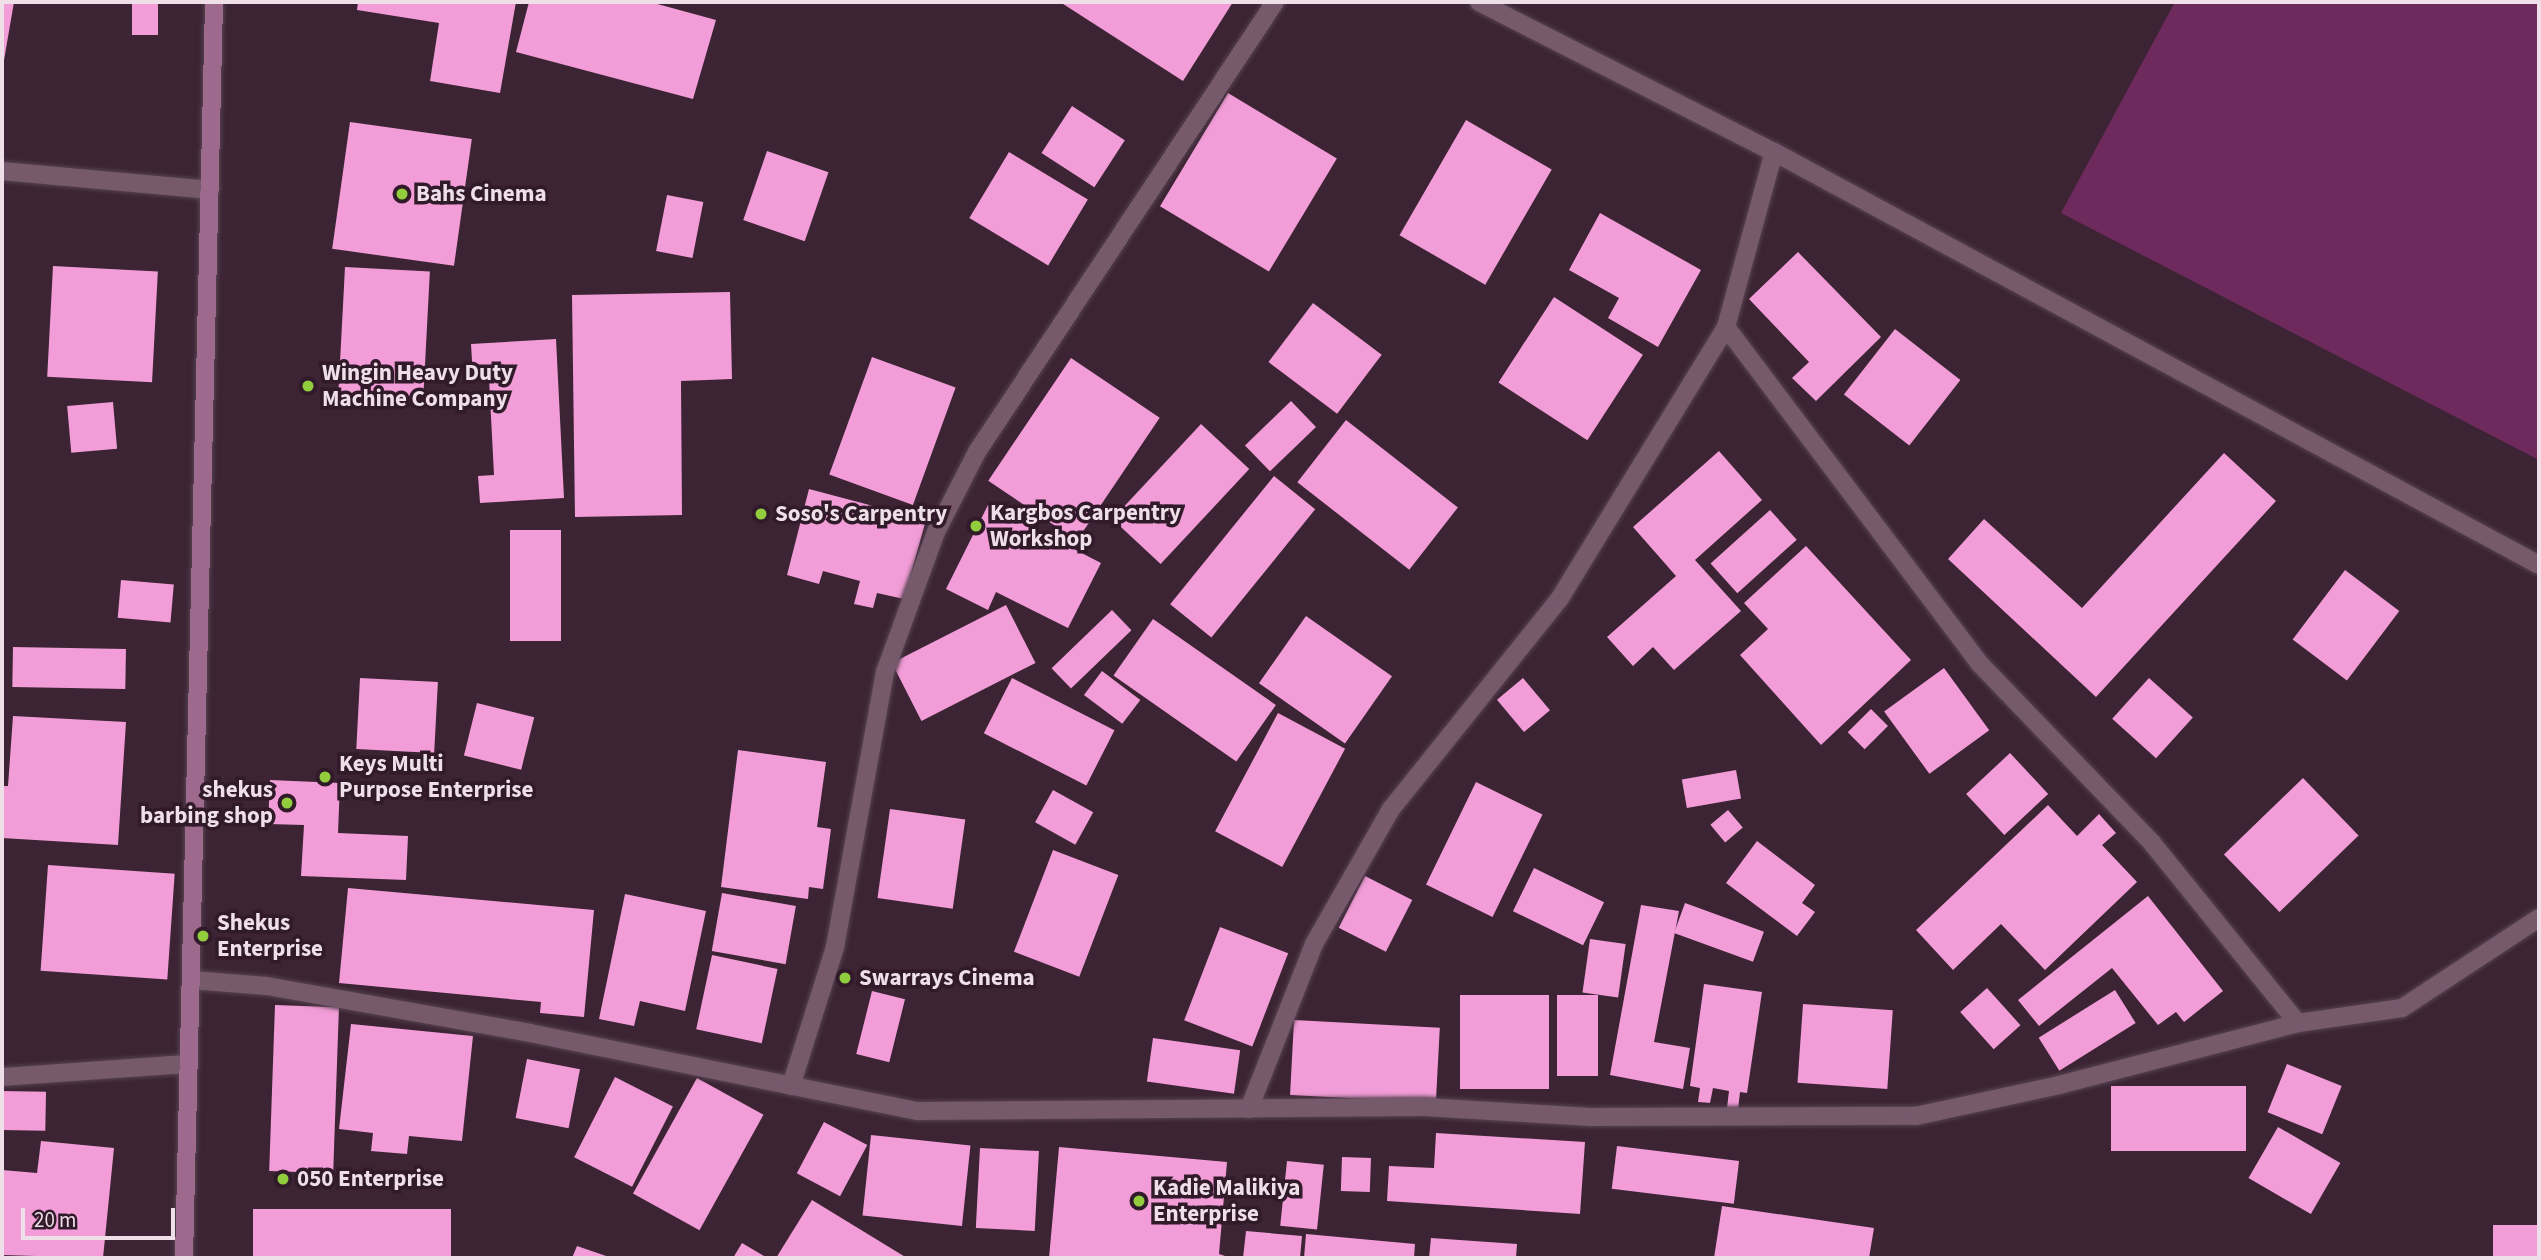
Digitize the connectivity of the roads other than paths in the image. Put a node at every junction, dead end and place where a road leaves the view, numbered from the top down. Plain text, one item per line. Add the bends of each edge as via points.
1 (214, 2) edge
2 (1275, 2) edge
3 (1479, 2) edge
4 (1774, 152) junction
5 (2, 171) edge
6 (210, 190) junction
7 (1726, 327) junction
8 (2539, 565) edge
9 (2539, 918) edge
10 (191, 979) junction
11 (2298, 1023) junction
12 (189, 1064) junction
13 (2, 1077) edge
14 (791, 1086) junction
15 (1249, 1109) junction
16 (184, 1258) edge

1 - 6 main road
2 - 14 street via 977,452 936,532 885,672 835,947
3 - 4 street
4 - 7 street
4 - 8 street
5 - 6 street
6 - 10 main road
7 - 11 street via 1980,664 2152,843
7 - 15 street via 1560,598 1391,809 1314,944
9 - 11 street via 2402,1008
10 - 12 main road
10 - 14 street via 267,986 582,1042
11 - 15 street via 2059,1085 1916,1116 1591,1116 1424,1107
12 - 13 street
12 - 16 main road
14 - 15 street via 918,1111

